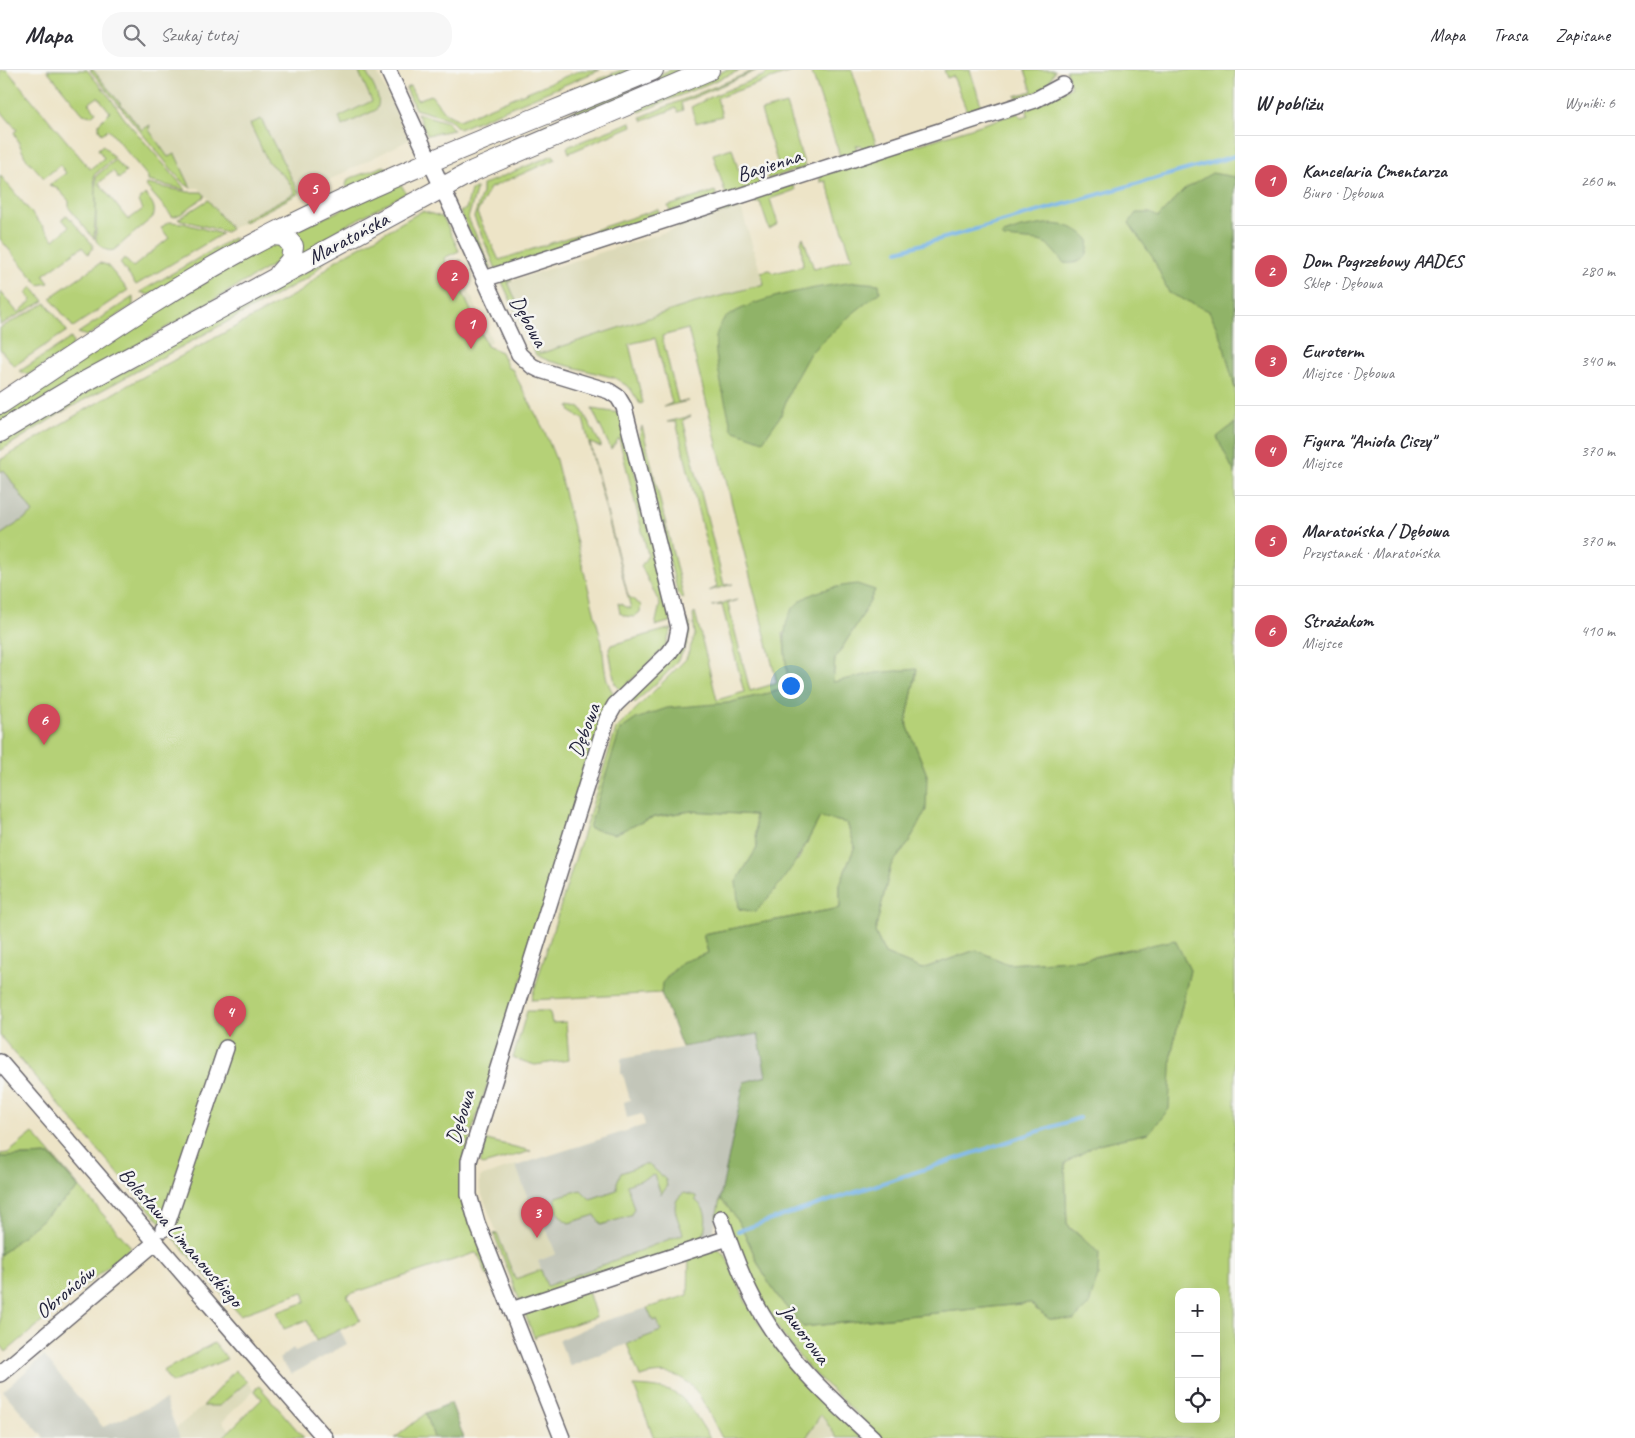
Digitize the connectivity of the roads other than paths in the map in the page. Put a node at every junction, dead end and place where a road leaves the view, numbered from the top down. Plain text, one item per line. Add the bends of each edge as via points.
1 (388, 70) edge
2 (653, 70) edge
3 (709, 70) edge
4 (1064, 85) dead end
5 (430, 163) junction
6 (442, 188) junction
7 (272, 235) junction
8 (484, 279) junction
9 (272, 280) junction
10 (0, 404) edge
11 (0, 432) edge
12 (226, 1048) dead end
13 (1, 1062) edge
14 (721, 1218) dead end
15 (160, 1235) junction
16 (728, 1238) junction
17 (511, 1310) junction
18 (0, 1374) edge
19 (325, 1438) edge
20 (562, 1438) edge
21 (873, 1438) edge

1 - 5 street, Dębowa
2 - 5 main road, Maratońska
3 - 6 main road, Maratońska via 528,146
4 - 8 street, Bagienna via 1035,100
5 - 6 street, Dębowa
5 - 7 main road, Maratońska
6 - 8 street, Dębowa
6 - 9 main road, Maratońska
7 - 9 main road via 288,238 294,250 287,267
7 - 10 main road, Maratońska via 187,282
8 - 17 street, Dębowa via 523,358 540,370 608,391 621,402 628,417 679,628 676,643 669,653 619,701 607,719 470,1156 468,1184 472,1209
9 - 11 main road, Maratońska via 75,387
12 - 15 street via 167,1224
13 - 15 street, Bolesława Limanowskiego
14 - 16 street, Jaworowa
15 - 18 street, Obrońców
15 - 19 street, Bolesława Limanowskiego
16 - 17 street
16 - 21 street, Jaworowa via 752,1297 787,1350 832,1400
17 - 20 street, Dębowa

